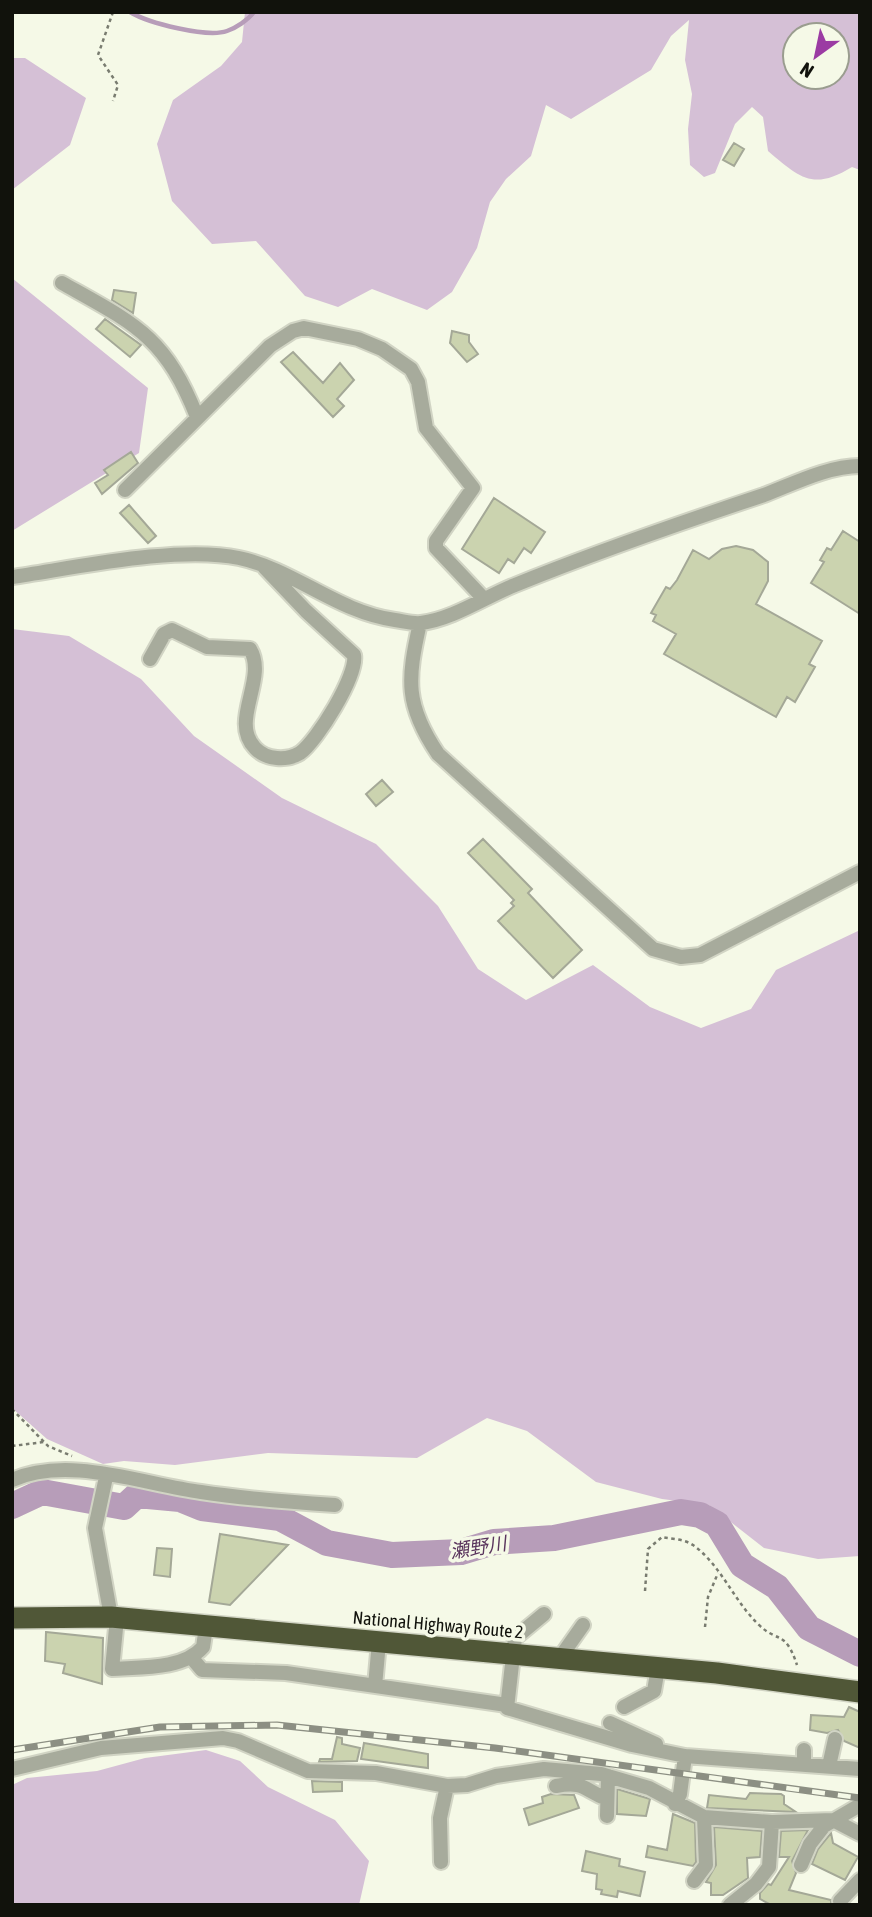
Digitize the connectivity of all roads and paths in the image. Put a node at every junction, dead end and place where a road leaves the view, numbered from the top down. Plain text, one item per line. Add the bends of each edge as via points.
1 (113, 12) edge
2 (113, 101) dead end
3 (62, 283) dead end
4 (197, 417) junction
5 (860, 466) edge
6 (125, 490) dead end
7 (262, 564) junction
8 (12, 577) edge
9 (484, 599) junction
10 (419, 623) junction
11 (149, 659) dead end
12 (860, 872) edge
13 (12, 1409) edge
14 (44, 1443) junction
15 (12, 1446) edge
16 (80, 1460) dead end
17 (106, 1477) dead end
18 (12, 1480) edge
19 (335, 1505) dead end
20 (718, 1572) junction
21 (645, 1591) dead end
22 (544, 1614) dead end
23 (12, 1618) edge
24 (114, 1618) junction
25 (583, 1625) dead end
26 (206, 1627) junction
27 (705, 1628) dead end
28 (379, 1642) junction
29 (513, 1654) junction
30 (191, 1657) junction
31 (559, 1659) junction
32 (658, 1668) junction
33 (797, 1682) junction
34 (374, 1686) junction
35 (860, 1692) edge
36 (507, 1705) junction
37 (624, 1707) dead end
38 (610, 1723) dead end
39 (835, 1739) dead end
40 (804, 1750) dead end
41 (665, 1752) junction
42 (685, 1756) junction
43 (804, 1765) junction
44 (830, 1766) junction
45 (12, 1769) edge
46 (860, 1769) edge
47 (608, 1776) junction
48 (447, 1786) junction
49 (556, 1786) dead end
50 (607, 1799) junction
51 (675, 1804) junction
52 (860, 1805) edge
53 (607, 1816) dead end
54 (704, 1817) junction
55 (833, 1820) junction
56 (772, 1822) junction
57 (860, 1834) edge
58 (441, 1862) dead end
59 (801, 1865) dead end
60 (860, 1880) edge
61 (694, 1881) dead end
62 (840, 1901) dead end
63 (730, 1905) edge

1 - 2 path via 98,55 118,85
3 - 4 street via 130,321 165,353 182,379
4 - 6 street
4 - 9 street via 270,346 293,331 304,328 341,334 397,358 418,382 426,428 473,488 436,541 436,548
5 - 9 street via 834,470 728,507
7 - 8 street via 207,554
7 - 10 street via 369,616
7 - 11 street via 354,655 356,664 339,698 299,753 286,759 269,756 255,749 247,733 256,670 250,649 207,647 172,630 164,634
9 - 10 street
10 - 12 street via 412,709 438,754 653,949 681,957 700,955
13 - 14 path
14 - 15 path
14 - 16 path
17 - 24 street via 97,1536
18 - 19 street via 65,1469 214,1494
20 - 21 path via 691,1543 662,1537 645,1558
20 - 27 path via 708,1597
20 - 33 path via 759,1625 781,1636 792,1649
22 - 29 street via 518,1635
23 - 24 highway, National Highway Route 2
24 - 26 highway, National Highway Route 2
24 - 30 street via 111,1668 159,1665
25 - 31 street
26 - 28 highway, National Highway Route 2
26 - 30 street via 203,1647
28 - 29 highway, National Highway Route 2
28 - 34 street
29 - 31 highway, National Highway Route 2
29 - 36 street
30 - 34 street via 202,1670 259,1670
31 - 32 highway, National Highway Route 2
32 - 33 highway, National Highway Route 2
32 - 37 street via 654,1691
33 - 35 highway, National Highway Route 2
34 - 36 street
36 - 41 street
38 - 41 street
39 - 44 street
40 - 43 street
41 - 42 street
42 - 43 street
42 - 51 street
43 - 44 street
44 - 46 street
45 - 48 street via 101,1748 223,1738 308,1770 427,1776
47 - 48 street via 544,1769
47 - 50 street
47 - 51 street via 649,1788
48 - 58 street via 440,1818
49 - 50 street via 586,1786
50 - 53 street
51 - 54 street
52 - 55 street
54 - 56 street
54 - 61 street via 706,1865
55 - 56 street
55 - 57 street
55 - 59 street via 816,1835
56 - 63 street via 769,1867
60 - 62 street

